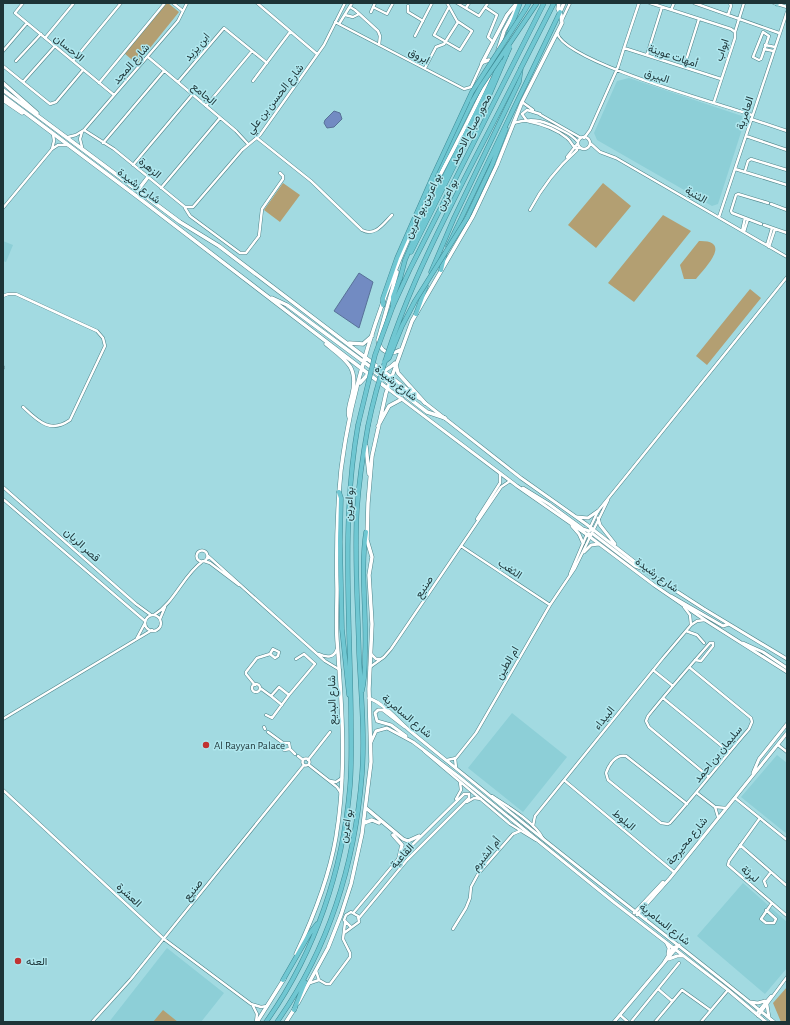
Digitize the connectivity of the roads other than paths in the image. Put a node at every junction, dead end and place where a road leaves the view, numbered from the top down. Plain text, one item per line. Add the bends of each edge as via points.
1 (23, 3) edge
2 (74, 3) edge
3 (121, 3) edge
4 (165, 3) edge
5 (173, 3) edge
6 (187, 3) edge
7 (257, 3) edge
8 (345, 3) edge
9 (352, 3) edge
10 (375, 3) edge
11 (393, 3) edge
12 (432, 3) edge
13 (447, 3) edge
14 (457, 3) edge
15 (469, 3) edge
16 (488, 3) edge
17 (519, 3) edge
18 (529, 3) edge
19 (537, 3) edge
20 (544, 3) edge
21 (554, 3) edge
22 (559, 3) edge
23 (564, 3) edge
24 (570, 3) edge
25 (639, 3) edge
26 (650, 3) edge
27 (674, 3) edge
28 (694, 3) edge
29 (730, 3) edge
30 (744, 3) edge
31 (775, 3) edge
32 (408, 6) dead end
33 (449, 6) junction
34 (782, 6) junction
35 (350, 7) junction
36 (373, 7) junction
37 (486, 7) junction
38 (662, 7) junction
39 (787, 7) edge
40 (466, 8) junction
41 (525, 10) junction
42 (671, 10) junction
43 (183, 11) junction
44 (371, 12) dead end
45 (560, 12) junction
46 (786, 13) edge
47 (359, 14) junction
48 (728, 15) junction
49 (345, 16) junction
50 (699, 19) junction
51 (738, 19) junction
52 (562, 20) junction
53 (423, 21) junction
54 (335, 22) junction
55 (458, 22) junction
56 (27, 23) junction
57 (339, 24) junction
58 (290, 32) junction
59 (735, 32) junction
60 (557, 33) junction
61 (41, 34) junction
62 (780, 34) junction
63 (415, 36) dead end
64 (45, 38) junction
65 (561, 41) junction
66 (493, 42) junction
67 (445, 43) junction
68 (552, 43) junction
69 (380, 45) junction
70 (55, 46) junction
71 (765, 47) junction
72 (775, 47) junction
73 (624, 50) junction
74 (3, 51) edge
75 (252, 51) junction
76 (774, 51) junction
77 (317, 54) junction
78 (646, 55) junction
79 (148, 57) junction
80 (16, 61) dead end
81 (73, 61) junction
82 (267, 63) junction
83 (482, 63) junction
84 (3, 66) edge
85 (493, 66) junction
86 (684, 67) junction
87 (425, 68) junction
88 (521, 68) junction
89 (83, 70) junction
90 (164, 71) junction
91 (616, 71) junction
92 (721, 80) junction
93 (253, 81) dead end
94 (23, 82) junction
95 (178, 82) junction
96 (3, 83) edge
97 (99, 83) junction
98 (3, 90) edge
99 (192, 94) junction
100 (114, 95) junction
101 (3, 96) edge
102 (3, 100) edge
103 (522, 102) junction
104 (714, 102) junction
105 (206, 106) junction
106 (512, 112) junction
107 (28, 114) junction
108 (540, 114) junction
109 (752, 115) junction
110 (40, 117) junction
111 (220, 118) junction
112 (751, 119) junction
113 (525, 120) junction
114 (513, 123) junction
115 (590, 130) junction
116 (83, 131) junction
117 (787, 131) edge
118 (52, 133) junction
119 (745, 136) junction
120 (68, 137) junction
121 (257, 138) junction
122 (583, 138) junction
123 (588, 140) junction
124 (578, 142) junction
125 (103, 143) junction
126 (590, 143) junction
127 (248, 144) junction
128 (68, 145) junction
129 (82, 147) junction
130 (573, 147) junction
131 (588, 148) junction
132 (52, 149) junction
133 (579, 149) junction
134 (596, 150) junction
135 (787, 150) edge
136 (565, 161) junction
137 (133, 165) junction
138 (735, 169) junction
139 (787, 170) edge
140 (745, 172) junction
141 (280, 173) dead end
142 (148, 177) junction
143 (787, 185) edge
144 (161, 188) junction
145 (138, 190) junction
146 (424, 197) junction
147 (185, 207) junction
148 (3, 208) edge
149 (530, 210) dead end
150 (787, 210) edge
151 (392, 215) dead end
152 (719, 217) junction
153 (746, 219) junction
154 (774, 229) junction
155 (743, 231) junction
156 (787, 234) edge
157 (768, 246) junction
158 (787, 257) edge
159 (396, 269) junction
160 (441, 270) junction
161 (787, 278) edge
162 (400, 279) junction
163 (3, 296) edge
164 (269, 297) junction
165 (383, 305) junction
166 (393, 306) junction
167 (416, 314) junction
168 (295, 317) junction
169 (373, 336) junction
170 (346, 343) junction
171 (400, 350) junction
172 (366, 358) junction
173 (384, 362) junction
174 (396, 362) junction
175 (364, 364) junction
176 (363, 369) junction
177 (383, 371) junction
178 (376, 372) junction
179 (368, 373) junction
180 (391, 377) junction
181 (378, 381) junction
182 (389, 382) junction
183 (358, 385) junction
184 (387, 388) junction
185 (402, 399) junction
186 (425, 403) junction
187 (23, 407) dead end
188 (350, 418) junction
189 (445, 418) junction
190 (377, 427) junction
191 (500, 473) junction
192 (369, 476) junction
193 (510, 480) junction
194 (517, 486) junction
195 (3, 487) edge
196 (339, 492) junction
197 (609, 498) junction
198 (3, 499) edge
199 (549, 508) junction
200 (598, 510) junction
201 (573, 515) junction
202 (598, 518) junction
203 (477, 522) junction
204 (366, 532) junction
205 (590, 532) junction
206 (583, 543) junction
207 (599, 544) junction
208 (461, 546) junction
209 (618, 549) junction
210 (584, 552) junction
211 (208, 556) junction
212 (198, 558) junction
213 (203, 561) junction
214 (194, 568) junction
215 (643, 568) junction
216 (570, 574) junction
217 (241, 586) junction
218 (671, 596) junction
219 (166, 605) junction
220 (550, 605) junction
221 (683, 605) junction
222 (153, 615) junction
223 (160, 620) junction
224 (705, 620) junction
225 (145, 621) junction
226 (729, 624) junction
227 (691, 626) junction
228 (152, 630) junction
229 (686, 631) junction
230 (136, 638) junction
231 (337, 641) junction
232 (739, 642) junction
233 (704, 643) dead end
234 (313, 651) junction
235 (270, 654) dead end
236 (370, 654) junction
237 (296, 659) dead end
238 (382, 659) junction
239 (787, 659) edge
240 (695, 660) junction
241 (370, 667) junction
242 (689, 667) junction
243 (787, 668) edge
244 (653, 670) junction
245 (341, 671) junction
246 (787, 672) edge
247 (255, 685) junction
248 (673, 686) junction
249 (260, 688) junction
250 (361, 695) junction
251 (271, 696) junction
252 (289, 696) junction
253 (369, 698) junction
254 (663, 698) junction
255 (350, 700) junction
256 (282, 705) junction
257 (266, 715) dead end
258 (3, 719) edge
259 (787, 724) edge
260 (406, 728) junction
261 (268, 732) dead end
262 (330, 732) dead end
263 (787, 733) edge
264 (371, 742) junction
265 (413, 742) junction
266 (283, 743) junction
267 (778, 745) junction
268 (290, 749) junction
269 (423, 750) junction
270 (729, 752) junction
271 (787, 752) edge
272 (456, 758) junction
273 (303, 760) junction
274 (308, 760) junction
275 (447, 760) junction
276 (304, 765) junction
277 (309, 765) junction
278 (456, 768) junction
279 (752, 774) junction
280 (343, 776) junction
281 (709, 777) junction
282 (564, 780) junction
283 (328, 781) junction
284 (460, 782) junction
285 (3, 790) edge
286 (697, 793) junction
287 (341, 794) junction
288 (488, 794) junction
289 (734, 797) junction
290 (482, 799) junction
291 (687, 804) junction
292 (451, 806) junction
293 (715, 807) junction
294 (366, 808) junction
295 (460, 808) junction
296 (726, 808) junction
297 (535, 816) junction
298 (718, 817) junction
299 (760, 818) junction
300 (525, 820) junction
301 (364, 823) junction
302 (513, 826) junction
303 (533, 826) junction
304 (520, 831) junction
305 (513, 834) junction
306 (419, 836) junction
307 (538, 840) junction
308 (544, 840) junction
309 (787, 840) edge
310 (740, 845) junction
311 (399, 858) junction
312 (573, 863) junction
313 (570, 867) junction
314 (674, 872) junction
315 (771, 872) junction
316 (786, 884) edge
317 (766, 886) dead end
318 (772, 903) junction
319 (628, 906) junction
320 (642, 907) junction
321 (766, 910) junction
322 (354, 912) junction
323 (636, 913) junction
324 (633, 916) junction
325 (787, 916) edge
326 (359, 918) junction
327 (319, 923) junction
328 (346, 923) junction
329 (654, 925) junction
330 (351, 927) junction
331 (453, 929) dead end
332 (344, 933) junction
333 (164, 939) junction
334 (665, 941) junction
335 (679, 945) junction
336 (675, 949) junction
337 (668, 954) junction
338 (684, 956) junction
339 (668, 960) junction
340 (663, 964) junction
341 (678, 964) dead end
342 (310, 970) junction
343 (316, 971) junction
344 (787, 978) edge
345 (283, 980) junction
346 (319, 980) junction
347 (310, 983) junction
348 (658, 988) junction
349 (728, 990) junction
350 (672, 1001) junction
351 (748, 1001) junction
352 (766, 1003) junction
353 (251, 1004) junction
354 (269, 1005) junction
355 (294, 1010) junction
356 (710, 1010) junction
357 (760, 1011) junction
358 (620, 1015) junction
359 (757, 1015) junction
360 (771, 1019) junction
361 (92, 1022) edge
362 (256, 1022) edge
363 (266, 1022) edge
364 (277, 1022) edge
365 (286, 1022) edge
366 (614, 1022) edge
367 (630, 1022) edge
368 (655, 1022) edge
369 (701, 1022) edge
370 (766, 1022) edge
371 (774, 1022) edge

1 - 56 street, الاحسان via 15,13
2 - 64 street
3 - 81 street
4 - 97 street
5 - 43 street
6 - 43 street, شارع المجد
7 - 58 street
8 - 54 street, شارع الحسن بن علي
9 - 35 street
10 - 36 street
11 - 36 street via 387,14
12 - 53 street
13 - 33 street
14 - 40 street
15 - 40 street
16 - 37 street
17 - 66 main road via 507,16
17 - 85 main road, بو اعرين via 502,38
17 - 162 highway via 494,78 417,232
18 - 41 highway
19 - 146 highway, bridge via 481,86
20 - 166 highway, محور صباح الاحمد
21 - 88 highway, بو اعرين
22 - 45 main road
23 - 45 main road
24 - 52 street, بو اعرين
25 - 73 street
26 - 38 street
27 - 42 street
28 - 48 street
29 - 48 street
30 - 51 street, ابواب
31 - 34 street
32 - 53 street via 408,12
33 - 55 street
33 - 67 street via 434,34 434,37
34 - 39 street
34 - 46 street, العامرية
35 - 47 street
35 - 49 street
36 - 44 street
37 - 40 street via 480,16
37 - 66 street via 497,15 488,38
38 - 42 street
38 - 78 street
41 - 146 highway, bridge via 472,92
41 - 162 highway, بو اعرين,بو اعرين, bridge via 488,96 412,249
42 - 50 street
43 - 79 street, شارع المجد via 178,21
45 - 52 main road
45 - 106 highway
46 - 62 street, العامرية
47 - 49 street via 353,17
47 - 69 street via 378,31
48 - 51 street
49 - 57 street
50 - 59 street
50 - 86 street
51 - 59 street, ابواب
51 - 62 street
52 - 60 main road, بو اعرين
53 - 63 street
54 - 57 street, ابروق
54 - 77 street, شارع الحسن بن علي
55 - 67 street
55 - 67 street via 472,31 462,48 458,50
56 - 61 street, الاحسان
56 - 74 street
57 - 69 street, ابروق
58 - 77 street
58 - 82 street
59 - 92 street, ابواب
60 - 65 street
60 - 68 main road, بو اعرين
61 - 64 street, الاحسان
61 - 80 street
62 - 72 street, العامرية
64 - 70 street, الاحسان
65 - 68 street
65 - 91 street, البيرق
66 - 83 main road
67 - 87 street via 436,47
68 - 103 main road, بو اعرين
69 - 87 street, ابروق
70 - 81 street, الاحسان
70 - 94 street
71 - 71 street via 769,35 762,32 754,58 761,60
71 - 72 street
71 - 76 street
72 - 76 street, العامرية
73 - 78 street, أمهات عوينة
73 - 91 street
75 - 82 street, ابن يزيد
75 - 95 street, ابن يزيد via 226,28 222,29
75 - 105 street
76 - 109 street, العامرية
77 - 121 street, شارع الحسن بن علي
78 - 86 street, أمهات عوينة
79 - 90 street, الجامع
79 - 100 street, شارع المجد
81 - 89 street, الاحسان
82 - 93 street
83 - 85 main road via 489,60
83 - 87 street, ابروق via 467,90
84 - 94 street
85 - 159 main road, بو اعرين
86 - 92 street, أمهات عوينة
88 - 167 highway via 520,79 502,122 454,218
88 - 173 highway, بو اعرين, bridge via 404,306
89 - 94 street via 53,104 48,103
89 - 97 street, الاحسان
90 - 95 street, الجامع
90 - 125 street
91 - 104 street, البيرق
91 - 115 street
92 - 104 street, ابواب
95 - 99 street, الجامع
96 - 110 main road
97 - 100 street, الاحسان
98 - 110 main road, شارع رشيدة
99 - 105 street, الجامع
99 - 137 street
100 - 116 street, شارع المجد
101 - 107 main road, شارع رشيدة
102 - 107 main road
103 - 108 street
103 - 114 main road, بو اعرين
104 - 109 street, البيرق
105 - 111 street, الجامع
106 - 160 highway via 448,245
106 - 173 highway, bridge via 492,165 469,214 412,306 389,358
107 - 118 main road, شارع رشيدة
108 - 113 street via 530,110 524,111 522,114
108 - 122 street
109 - 112 street, العامرية
110 - 120 main road, شارع رشيدة
111 - 127 street, الجامع
111 - 144 street
112 - 117 street
112 - 119 street, العامرية
113 - 114 street
113 - 124 street via 547,122
113 - 130 street via 550,127 568,138
114 - 160 main road, بو اعرين via 489,184
115 - 122 street
115 - 123 street
116 - 120 street, شارع المجد
116 - 125 street, الزهرة
116 - 129 street via 80,139
118 - 128 main road, شارع رشيدة
118 - 132 street
119 - 135 street
119 - 138 street, العامرية
120 - 129 main road, شارع رشيدة
121 - 127 street, شارع الحسن بن علي
121 - 151 street via 311,181 362,230 376,231
122 - 123 street
122 - 124 street
123 - 126 street
124 - 130 street
124 - 133 street
125 - 137 street, الزهرة
126 - 131 street
126 - 134 street, الثنية
127 - 147 street, شارع الحسن بن علي via 193,206
128 - 132 street
128 - 164 main road, شارع رشيدة
129 - 145 main road, شارع رشيدة
130 - 133 street
130 - 136 street
131 - 133 street
131 - 134 street, الثنية
132 - 148 street
133 - 136 street
134 - 152 street, الثنية via 616,158
136 - 149 street via 545,184
137 - 142 street, الزهرة
138 - 140 street
138 - 152 street, العامرية
139 - 140 street via 751,159
140 - 143 street
141 - 147 street, الزهرة via 283,178 262,209 259,236 246,253 240,253 190,216
142 - 144 street, الزهرة
142 - 145 main road
144 - 147 street, الزهرة
145 - 170 main road, شارع رشيدة via 180,222 219,246
146 - 165 highway via 397,258
150 - 153 street via 736,194 731,212
152 - 155 street, الثنية
153 - 154 street
153 - 155 street
154 - 156 street
154 - 157 street
155 - 157 street, الثنية
157 - 158 street, الثنية
159 - 165 main road, بو اعرين
159 - 171 main road via 396,279 378,340 380,347 386,352
160 - 167 main road, بو اعرين
161 - 197 street
162 - 166 highway, بو اعرين via 393,297
163 - 187 street via 11,293 19,295 97,331 105,346 70,420 62,426 52,427 38,420
164 - 168 main road, شارع رشيدة
164 - 175 main road via 283,303
165 - 169 main road, بو اعرين
166 - 255 highway, بو اعرين, bridge via 375,355 358,425 350,484
167 - 171 main road, بو اعرين
168 - 176 main road, شارع رشيدة
168 - 188 main road via 350,365 355,379 349,409
169 - 170 main road via 363,344
169 - 172 main road, بو اعرين
170 - 172 main road, شارع رشيدة
171 - 174 main road, بو اعرين
172 - 175 main road, بو اعرين
172 - 177 main road, شارع رشيدة
172 - 178 main road
173 - 250 highway, بو اعرين, bridge via 368,426 357,511
174 - 177 main road
174 - 180 main road, بو اعرين
174 - 186 main road via 398,373
175 - 176 main road, شارع البديع
175 - 178 main road
176 - 179 main road, شارع رشيدة
176 - 183 main road, شارع البديع
177 - 178 main road
177 - 180 main road, شارع رشيدة
178 - 179 main road
178 - 181 main road
178 - 182 main road
179 - 181 main road, شارع رشيدة
179 - 183 main road
180 - 182 main road, بو اعرين
180 - 186 street, شارع رشيدة
181 - 184 main road, شارع رشيدة
181 - 192 main road via 366,443
182 - 184 main road, بو اعرين
182 - 189 main road via 427,412
183 - 188 main road, شارع البديع
184 - 185 street, شارع رشيدة
184 - 190 main road, بو اعرين
185 - 190 main road via 389,406
185 - 191 street, شارع رشيدة
186 - 189 street, شارع رشيدة
188 - 196 main road, شارع البديع
189 - 201 street, شارع رشيدة
190 - 192 main road, بو اعرين
191 - 193 street, شارع رشيدة
191 - 203 street, صنيع via 500,483
192 - 204 main road, بو اعرين
193 - 194 street, شارع رشيدة
193 - 203 street, صنيع via 503,485
194 - 199 street, شارع رشيدة
194 - 205 street
195 - 222 street, قصر الريان via 136,604
196 - 231 main road, شارع البديع via 336,530
196 - 255 highway via 342,639
197 - 200 street
197 - 202 street
198 - 225 street, قصر الريان
199 - 205 street, شارع رشيدة
199 - 206 street via 575,529
200 - 201 street via 587,519
200 - 205 street
201 - 205 street, شارع رشيدة
202 - 205 street
202 - 209 street via 604,531
203 - 208 street, صنيع
204 - 236 main road via 372,557 369,575 372,624
204 - 250 highway via 365,677
205 - 206 street, ام الطين
205 - 207 street, شارع رشيدة
205 - 209 street, شارع رشيدة
205 - 210 street, ام الطين
205 - 215 street via 635,566
206 - 216 street, ام الطين
207 - 210 street via 591,545
207 - 218 street, شارع رشيدة
208 - 220 street, الثغب
208 - 238 street, صنيع
209 - 215 street, شارع رشيدة
210 - 216 street, ام الطين
211 - 212 street via 202,551 198,553
211 - 213 street
211 - 217 street
212 - 213 street
212 - 214 street
213 - 214 street
213 - 217 street via 210,563
214 - 219 street
215 - 226 street, شارع رشيدة via 677,593
216 - 220 street, ام الطين
217 - 234 street
218 - 221 street, شارع رشيدة
218 - 226 street via 723,626
219 - 222 street
219 - 223 street
220 - 272 street, ام الطين via 476,733
221 - 224 street, شارع رشيدة
221 - 227 street via 690,615
222 - 223 street
222 - 225 street
223 - 228 street via 159,627
224 - 227 street, البيداء
224 - 232 street, شارع رشيدة
225 - 228 street via 147,628
225 - 230 street via 143,630
226 - 239 street, شارع رشيدة
227 - 229 street, البيداء
228 - 230 street
229 - 233 street via 697,635
229 - 244 street, البيداء
230 - 258 street
231 - 234 street via 336,652 331,656 325,657
231 - 245 main road, شارع البديع
232 - 243 street
232 - 246 street, شارع رشيدة
234 - 245 street
235 - 247 street via 257,658 246,672
236 - 238 street via 376,659
236 - 241 main road
237 - 252 street via 304,654 314,664
238 - 241 street, صنيع
240 - 240 street via 710,643 713,643 701,661
240 - 242 street
241 - 253 main road
242 - 248 street
242 - 270 street, سليمان بن احمد via 752,720 749,729
244 - 248 street
244 - 282 street, البيداء
245 - 280 main road, شارع البديع
247 - 249 street
247 - 249 street via 252,687 254,692
248 - 254 street
249 - 251 street
250 - 342 highway, بو اعرين via 362,774 355,829 338,900
251 - 252 street via 279,687
251 - 256 street
252 - 256 street
253 - 260 street, شارع السامرية via 383,705
253 - 264 main road
254 - 270 street
254 - 281 street via 647,717 647,724
255 - 327 highway, بو اعرين via 351,772 344,830 335,873
256 - 257 street via 272,718
259 - 279 street, شارع محيرجة via 759,759
260 - 265 street via 382,710 375,713 377,721 393,726
260 - 275 street, شارع السامرية
261 - 266 street
262 - 274 street
263 - 267 street, شارع محيرجة
264 - 265 street, شارع السامرية via 376,731 384,728 395,731
264 - 294 main road
265 - 269 street, شارع السامرية
266 - 268 street via 289,743
266 - 268 street via 284,750
267 - 271 street
267 - 279 street, شارع محيرجة
268 - 273 street
269 - 284 street, شارع السامرية
269 - 307 street, شارع السامرية
270 - 281 street, سليمان بن احمد
272 - 275 street
272 - 278 street
273 - 274 street
273 - 276 street
274 - 277 street
275 - 278 street, شارع السامرية
276 - 277 street
276 - 333 street, صنيع
277 - 283 street
278 - 288 street, شارع السامرية
279 - 289 street, شارع محيرجة
280 - 283 street via 336,782
280 - 287 main road, شارع البديع
281 - 286 street, سليمان بن احمد
282 - 297 street, البيداء
282 - 314 street, البلوط
283 - 287 street
284 - 290 street, شارع السامرية
284 - 292 street, القاعية via 460,792
285 - 333 street, العشرة
286 - 291 street, سليمان بن احمد
286 - 293 street, شارع محيرجة
287 - 345 main road, شارع البديع via 336,836 320,896 313,918
288 - 300 street, شارع السامرية
288 - 308 street, شارع السامرية
289 - 296 street, شارع محيرجة
289 - 299 street
290 - 295 street, القاعية via 471,800
290 - 302 street, شارع السامرية
291 - 291 street, سليمان بن احمد via 626,756 618,757 606,770 608,780 664,825 670,823
292 - 295 street, القاعية via 468,793 470,797
292 - 306 street, القاعية
293 - 296 street, شارع محيرجة
293 - 298 street, شارع محيرجة
294 - 301 main road
294 - 306 main road via 403,839 408,841
295 - 326 street, القاعية via 410,857
296 - 298 street, شارع محيرجة
297 - 300 street, البيداء
297 - 303 street, البيداء
298 - 314 street, شارع محيرجة
299 - 309 street
299 - 310 street, لبرثة
300 - 303 street, شارع السامرية
301 - 311 main road via 375,820 398,839 402,847
301 - 343 main road via 351,884 333,936
302 - 304 street, شارع السامرية
302 - 305 street, أم الشبرم
303 - 308 street, شارع السامرية
304 - 305 street, أم الشبرم
304 - 307 street, شارع السامرية
305 - 331 street, أم الشبرم via 478,874 466,908
306 - 311 street, القاعية
307 - 313 street, شارع السامرية
308 - 312 street, شارع السامرية
310 - 315 street
310 - 318 street, لبرثة via 728,865
311 - 322 street, القاعية
312 - 313 street
312 - 319 street, شارع السامرية
313 - 324 street, شارع السامرية
314 - 320 street, شارع محيرجة
315 - 316 street
315 - 317 street via 764,881
318 - 321 street
318 - 325 street, لبرثة
319 - 320 street
319 - 323 street, شارع السامرية
320 - 323 street, شارع محيرجة
320 - 329 street via 645,916
321 - 321 street via 761,919 766,924 774,924 776,919
322 - 326 street
322 - 328 street via 346,915
323 - 324 street, شارع محيرجة
323 - 329 street, شارع السامرية
324 - 334 street, شارع السامرية
326 - 330 street via 357,925
327 - 345 highway
327 - 363 highway, بو اعرين via 305,955
328 - 330 street
328 - 332 street
329 - 335 street, شارع السامرية
330 - 332 street
332 - 346 street via 343,939 350,953 349,960 333,982 326,984
333 - 353 street, العشرة
333 - 361 street, صنيع via 132,979
334 - 336 street, شارع السامرية
334 - 337 street
335 - 336 street
335 - 351 street, شارع السامرية
336 - 337 street
336 - 338 street, شارع السامرية
336 - 339 street
337 - 340 street
338 - 339 street
338 - 349 street, شارع السامرية
339 - 340 street
340 - 358 street
341 - 348 street
342 - 355 highway
342 - 364 highway, بو اعرين
343 - 346 street
343 - 347 main road
344 - 352 street
345 - 354 main road, شارع البديع
346 - 347 street
347 - 355 main road
348 - 350 street
348 - 367 street
349 - 356 street
349 - 359 street, شارع السامرية
350 - 356 street via 684,990
350 - 368 street
351 - 352 street via 756,1004
351 - 357 street, شارع السامرية
352 - 357 street
352 - 360 street
353 - 354 street via 262,1007
353 - 362 street via 257,1014
354 - 362 main road, شارع البديع
355 - 365 main road
356 - 369 street
357 - 359 street
357 - 360 street, شارع السامرية
358 - 366 street
358 - 367 street
359 - 370 street, شارع السامرية
360 - 371 street, شارع السامرية

